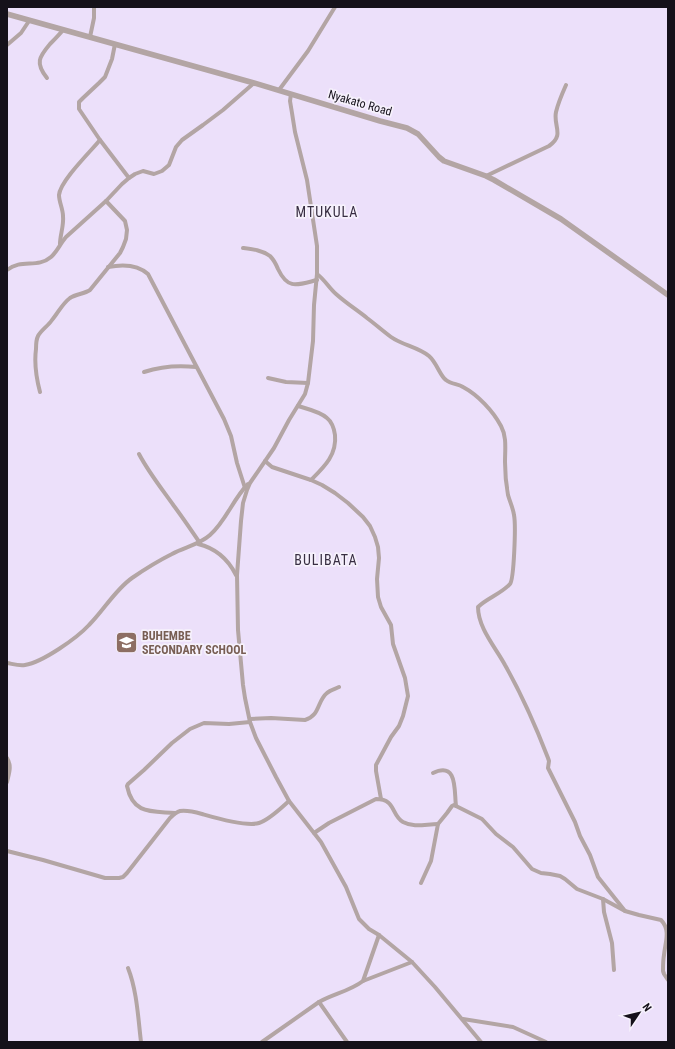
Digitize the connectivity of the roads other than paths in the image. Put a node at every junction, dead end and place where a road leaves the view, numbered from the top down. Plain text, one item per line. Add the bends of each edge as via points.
1 (94, 7) edge
2 (335, 7) edge
3 (7, 14) edge
4 (29, 21) junction
5 (63, 30) junction
6 (90, 37) junction
7 (115, 44) junction
8 (7, 45) edge
9 (47, 78) dead end
10 (254, 83) junction
11 (566, 85) dead end
12 (279, 90) junction
13 (291, 94) junction
14 (100, 140) junction
15 (486, 176) junction
16 (129, 178) junction
17 (106, 201) junction
18 (60, 244) junction
19 (243, 248) dead end
20 (108, 267) junction
21 (7, 270) edge
22 (317, 274) junction
23 (316, 280) junction
24 (668, 295) edge
25 (196, 367) junction
26 (144, 372) dead end
27 (268, 378) dead end
28 (308, 383) junction
29 (40, 392) dead end
30 (298, 406) junction
31 (139, 454) dead end
32 (266, 461) junction
33 (311, 480) junction
34 (250, 483) junction
35 (245, 488) junction
36 (198, 543) junction
37 (236, 575) junction
38 (7, 663) edge
39 (339, 687) dead end
40 (250, 721) junction
41 (7, 758) edge
42 (433, 773) dead end
43 (7, 782) edge
44 (381, 799) junction
45 (289, 801) junction
46 (456, 806) junction
47 (175, 813) junction
48 (438, 824) junction
49 (314, 833) junction
50 (7, 851) edge
51 (421, 883) dead end
52 (603, 899) junction
53 (625, 911) junction
54 (379, 936) junction
55 (412, 962) junction
56 (128, 968) dead end
57 (614, 970) dead end
58 (668, 980) edge
59 (363, 981) junction
60 (319, 1002) junction
61 (463, 1019) junction
62 (141, 1042) edge
63 (262, 1042) edge
64 (347, 1042) edge
65 (481, 1042) edge
66 (546, 1042) edge

1 - 6 street
2 - 12 street via 308,51
3 - 4 street, Nyakato Road
4 - 5 street, Nyakato Road
4 - 8 street
5 - 6 street, Nyakato Road
5 - 9 street via 40,57 40,68
6 - 7 street, Nyakato Road
7 - 10 street, Nyakato Road
7 - 14 street via 105,77 82,98 79,106
10 - 12 street, Nyakato Road
10 - 16 street via 182,140 176,147 169,165 162,171 154,174 143,171
11 - 15 street via 556,110 558,135 555,142
12 - 13 street, Nyakato Road
13 - 15 street, Nyakato Road via 412,130 444,160
13 - 22 street via 295,132 307,180 315,231
14 - 16 street
14 - 18 street via 60,190 63,215
15 - 24 street, Nyakato Road via 562,219
16 - 17 street
17 - 18 street
17 - 20 street via 125,221 127,230 123,247
18 - 21 street via 56,252 44,262 18,264
19 - 23 street via 255,249 269,255 288,283
20 - 25 street via 132,266 148,274
20 - 29 street via 90,290 64,303 38,336 34,364
22 - 23 street
22 - 53 street via 336,294 391,337 432,359 446,380 462,386 474,395 501,426 506,446 508,495 514,516 512,579 505,589 478,607 478,616 526,708 548,758 548,768 596,872
23 - 28 street
25 - 26 street via 169,366
25 - 35 street via 231,436
27 - 28 street
28 - 30 street
30 - 32 street
30 - 33 street via 327,418 336,440 329,460
31 - 36 street
32 - 33 street via 272,467
32 - 34 street
33 - 44 street via 335,493 364,517 378,548 378,597 391,625 393,644 405,678 408,696 403,716 376,765
34 - 35 street
34 - 37 street via 243,504
35 - 36 street via 217,528
36 - 37 street via 224,557
36 - 38 street via 171,554 132,578 89,625 59,649 28,664
37 - 40 street via 241,668
39 - 40 street via 327,693 310,719 271,718
40 - 45 street via 264,756
40 - 47 street via 204,724 190,729 128,784 131,797 139,808
41 - 43 street via 10,763
42 - 46 street via 443,770 451,773 456,789
44 - 48 street via 391,805 402,822 416,826
44 - 49 street via 360,806
45 - 47 street via 263,822 254,824 189,811
45 - 49 street
46 - 48 street via 453,805
46 - 52 street via 482,819 513,847 532,870 565,878 577,889
47 - 50 street via 127,873 119,878 105,878
48 - 51 street via 431,861
49 - 54 street via 339,872 359,919
52 - 53 street
52 - 57 street via 612,943
53 - 58 street via 664,922 667,930 663,971
54 - 55 street
54 - 59 street
55 - 59 street
55 - 61 street
56 - 62 street via 136,998
59 - 60 street
60 - 63 street
60 - 64 street
61 - 65 street
61 - 66 street via 512,1027

